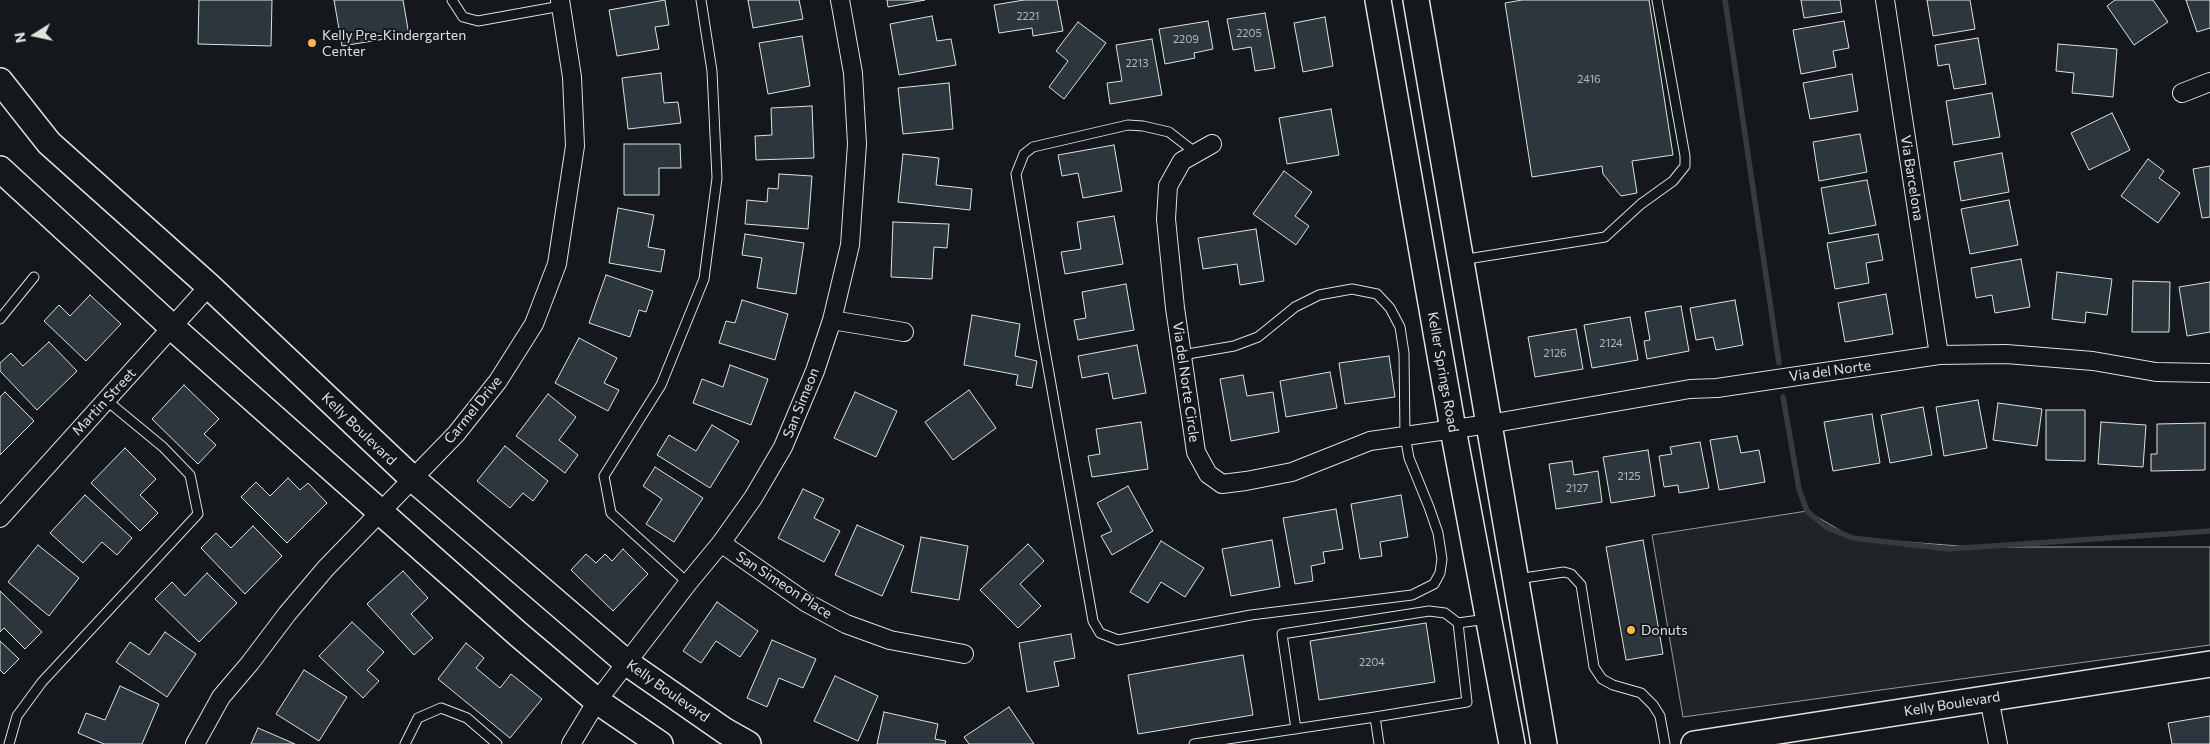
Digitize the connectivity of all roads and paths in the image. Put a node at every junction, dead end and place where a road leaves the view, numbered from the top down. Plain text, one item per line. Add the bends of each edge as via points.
1 (452, 0) edge
2 (701, 0) edge
3 (840, 0) edge
4 (1378, 0) edge
5 (1416, 0) edge
6 (1657, 0) edge
7 (1884, 0) edge
8 (560, 3) edge
9 (0, 81) edge
10 (2210, 82) edge
11 (2182, 93) dead end
12 (1212, 144) dead end
13 (1196, 153) junction
14 (0, 169) edge
15 (1461, 260) junction
16 (34, 278) dead end
17 (210, 286) junction
18 (0, 319) edge
19 (832, 320) junction
20 (173, 328) junction
21 (904, 332) dead end
22 (1182, 355) junction
23 (1939, 355) junction
24 (2210, 373) edge
25 (106, 400) junction
26 (1489, 424) junction
27 (1453, 429) junction
28 (1405, 436) junction
29 (413, 479) junction
30 (380, 513) junction
31 (0, 518) edge
32 (721, 543) junction
33 (1516, 579) junction
34 (688, 583) junction
35 (1488, 619) junction
36 (1458, 623) junction
37 (964, 654) dead end
38 (627, 663) junction
39 (2210, 664) edge
40 (1989, 698) junction
41 (597, 701) junction
42 (1375, 717) junction
43 (1296, 729) junction
44 (1721, 742) edge
45 (1210, 743) edge
46 (9, 744) edge
47 (195, 744) edge
48 (405, 744) edge
49 (496, 744) edge
50 (571, 744) edge
51 (660, 744) edge
52 (748, 744) edge
53 (1194, 744) edge
54 (1379, 744) edge
55 (1512, 744) edge
56 (1544, 744) edge
57 (1665, 744) edge
58 (1694, 744) edge
59 (1998, 744) edge

1 - 8 lane via 463,17 478,21
2 - 34 lane via 712,71 717,178 704,279 661,385 604,476 612,513
3 - 19 street, San Simeon via 853,73 857,144 850,245
4 - 27 main road, Keller Springs Road
5 - 15 main road
6 - 15 lane via 1685,166 1673,181 1640,204 1605,237
7 - 23 street, Via Barcelona
8 - 29 street, Carmel Drive via 572,77 575,146 557,264 534,324 498,381 456,434
9 - 17 main road, Kelly Boulevard via 49,143
10 - 11 street
12 - 13 street, Via del Norte Circle
13 - 22 street, Via del Norte Circle via 1182,161 1168,186 1166,220
13 - 28 lane via 1169,132 1128,125 1033,147 1024,154 1016,174 1093,621 1100,633 1118,640 1251,615 1412,595 1434,584 1442,559 1438,533 1409,458
14 - 20 main road
15 - 26 main road
16 - 18 lane
17 - 20 street, Martin Street
17 - 29 main road, Kelly Boulevard
19 - 21 street
19 - 32 street, San Simeon via 815,372 783,447
20 - 25 street, Martin Street
20 - 30 main road
22 - 28 street, Via del Norte Circle via 1196,452 1208,474 1222,484 1292,472 1370,441
22 - 28 lane via 1234,346 1258,337 1295,307 1319,295 1352,289 1377,294 1390,308 1400,327 1404,352
23 - 24 street, Via del Norte via 2006,354 2093,361 2156,372
23 - 26 street, Via del Norte via 1717,388 1690,389
25 - 31 street, Martin Street
25 - 46 lane via 190,475 198,514 42,682 17,716
26 - 27 street, Via del Norte
26 - 33 main road
27 - 28 street, Via del Norte Circle
27 - 35 main road, Keller Springs Road
29 - 30 street, Carmel Drive
29 - 38 main road, Kelly Boulevard
30 - 41 main road
30 - 47 street, Carmel Drive via 287,614 221,697
32 - 34 street, San Simeon
32 - 37 street, San Simeon Place via 807,603 846,624 890,640
33 - 56 main road
33 - 57 lane via 1564,572 1571,574 1580,585 1594,668 1602,679 1641,693 1653,705 1660,716
34 - 38 street, San Simeon
35 - 36 lane
35 - 55 main road, Keller Springs Road
36 - 42 lane via 1467,702
36 - 43 lane via 1445,613 1428,611 1282,634
38 - 41 street, San Simeon
38 - 52 main road, Kelly Boulevard
39 - 40 main road, Kelly Boulevard
40 - 44 main road, Kelly Boulevard
40 - 59 street
41 - 50 street, San Simeon
41 - 51 main road
42 - 43 lane
42 - 54 lane
43 - 45 lane
44 - 58 main road, Kelly Boulevard
45 - 53 lane
48 - 49 lane via 418,718 441,708 467,718

